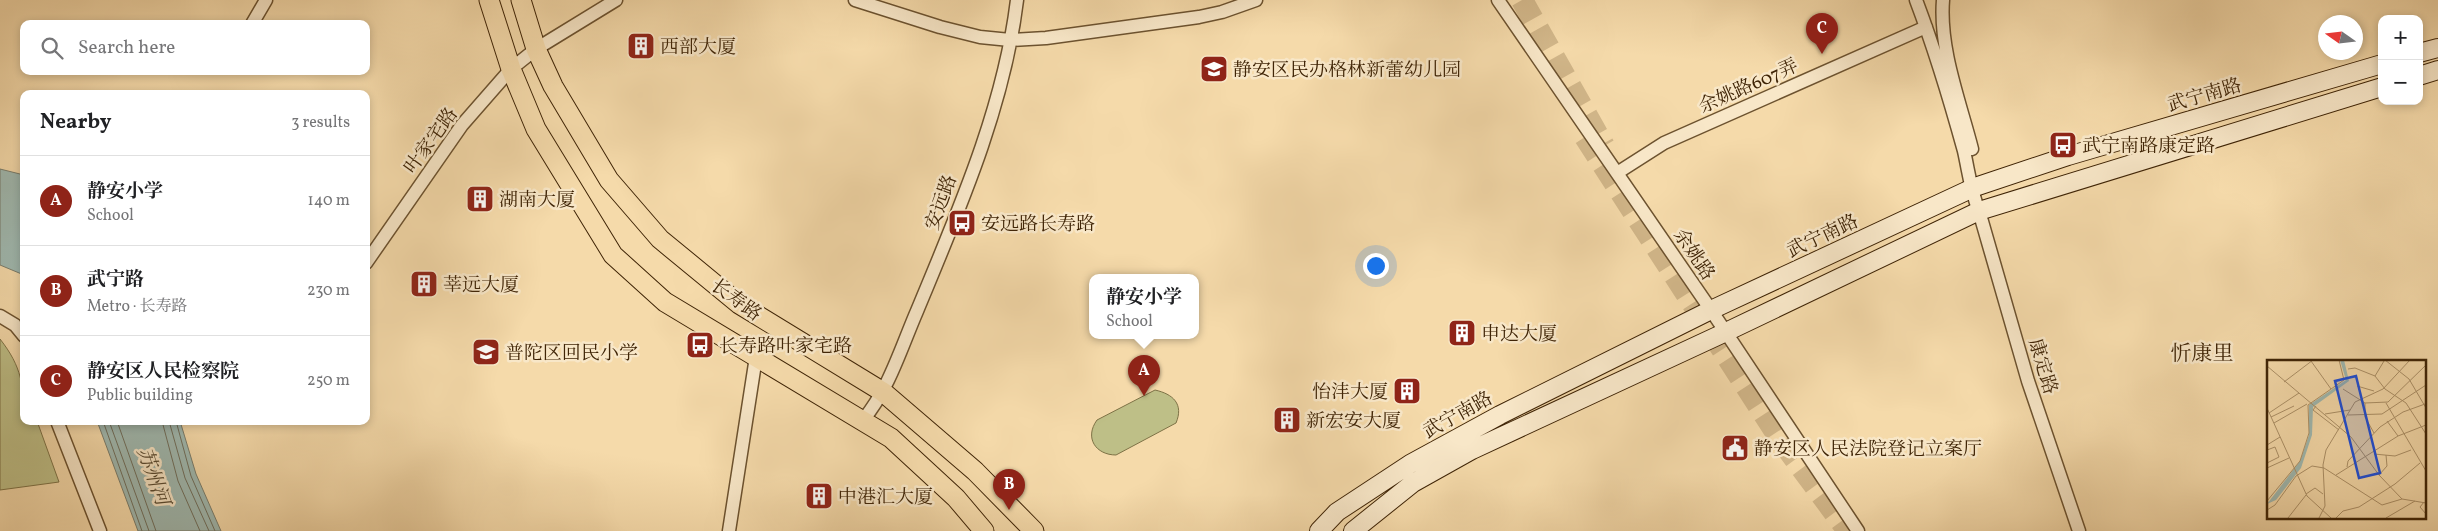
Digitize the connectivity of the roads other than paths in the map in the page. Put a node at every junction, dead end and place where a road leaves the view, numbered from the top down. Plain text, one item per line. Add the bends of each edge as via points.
1 (266, 0) edge
2 (489, 0) edge
3 (521, 0) edge
4 (616, 0) edge
5 (854, 0) edge
6 (1016, 0) edge
7 (1256, 0) edge
8 (1498, 0) edge
9 (1916, 0) edge
10 (1943, 0) edge
11 (254, 20) edge
12 (1926, 27) junction
13 (1010, 40) junction
14 (2438, 48) edge
15 (536, 49) junction
16 (2423, 52) edge
17 (2378, 65) edge
18 (511, 69) junction
19 (2438, 70) edge
20 (2423, 75) edge
21 (2378, 88) edge
22 (1617, 173) junction
23 (1973, 188) junction
24 (1979, 211) junction
25 (370, 257) edge
26 (1711, 310) junction
27 (0, 316) edge
28 (20, 331) edge
29 (1726, 332) junction
30 (756, 357) junction
31 (883, 392) junction
32 (868, 414) junction
33 (59, 425) edge
34 (100, 531) edge
35 (729, 531) edge
36 (984, 531) edge
37 (1034, 531) edge
38 (1319, 531) edge
39 (1353, 531) edge
40 (1858, 531) edge
41 (2079, 531) edge

1 - 11 street
2 - 18 main road, 长寿路
3 - 15 main road, 长寿路
4 - 15 street, 叶家宅路
5 - 13 street via 940,27 980,37
6 - 13 street, 安远路
7 - 13 street via 1199,17
8 - 22 street, 余姚路
9 - 12 street, 康定路
10 - 23 street, 康定路 via 1947,54 1972,153
12 - 22 street, 余姚路607弄 via 1664,143
12 - 23 street, 康定路
13 - 31 street, 安远路 via 986,131 955,221
14 - 16 main road
15 - 18 street, 叶家宅路
15 - 31 main road, 长寿路 via 553,86 609,180 660,240 740,304
17 - 23 main road, 武宁南路 via 2068,156
18 - 25 street, 叶家宅路 via 462,125
18 - 30 main road, 长寿路 via 536,129 613,255 665,302
19 - 20 main road
21 - 24 main road, 武宁南路
22 - 26 street, 余姚路
23 - 24 street, 康定路
23 - 26 main road, 武宁南路
24 - 29 main road, 武宁南路
24 - 41 street, 康定路 via 2028,381
26 - 29 street, 余姚路
26 - 38 main road, 武宁南路 via 1500,414 1410,464 1337,512
27 - 28 street
29 - 39 main road, 武宁南路 via 1472,450 1413,484
29 - 40 street, 余姚路
30 - 32 main road, 长寿路
30 - 35 street
31 - 32 street, 安远路
31 - 37 main road, 长寿路 via 975,470
32 - 36 main road, 长寿路 via 941,484
33 - 34 street

